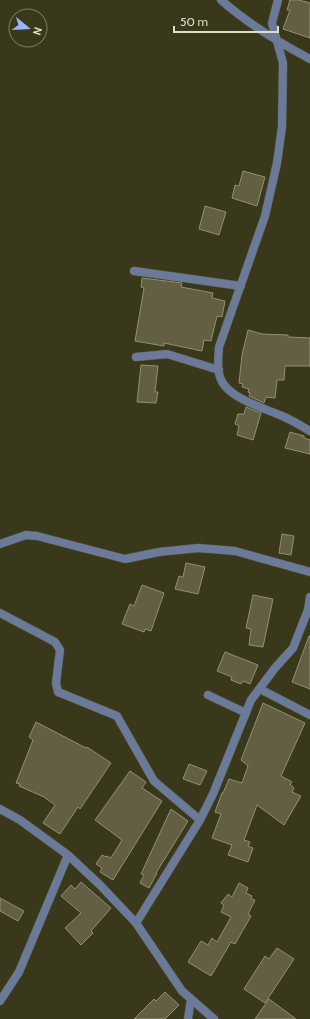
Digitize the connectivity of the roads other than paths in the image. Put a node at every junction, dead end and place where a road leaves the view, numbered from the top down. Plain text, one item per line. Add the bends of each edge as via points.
1 (221, 0) edge
2 (278, 0) edge
3 (277, 42) junction
4 (310, 59) edge
5 (134, 271) dead end
6 (241, 286) junction
7 (136, 357) dead end
8 (219, 370) junction
9 (310, 431) edge
10 (0, 544) edge
11 (310, 572) edge
12 (310, 597) edge
13 (309, 610) edge
14 (0, 613) edge
15 (260, 689) junction
16 (208, 695) dead end
17 (246, 713) junction
18 (310, 715) edge
19 (0, 810) edge
20 (200, 820) junction
21 (68, 855) junction
22 (136, 923) junction
23 (191, 999) junction
24 (0, 1002) edge
25 (188, 1019) edge
26 (214, 1019) edge

1 - 3 street
2 - 3 street via 272,23
3 - 4 street
3 - 6 street via 283,63 282,126 277,163 265,216
5 - 6 street
6 - 8 street via 219,347
7 - 8 street via 167,354
8 - 9 street via 224,386 242,399
10 - 11 street via 26,535 37,536 125,559 198,548 235,552
12 - 13 street
13 - 15 street via 293,648
14 - 20 street via 55,642 60,650 56,683 58,692 117,716 154,781
15 - 17 street via 251,700
15 - 18 street
16 - 17 street
17 - 20 street
19 - 21 street via 20,820
20 - 22 street
21 - 22 street
21 - 24 street via 18,972
22 - 23 street via 182,991
23 - 25 street
23 - 26 street

